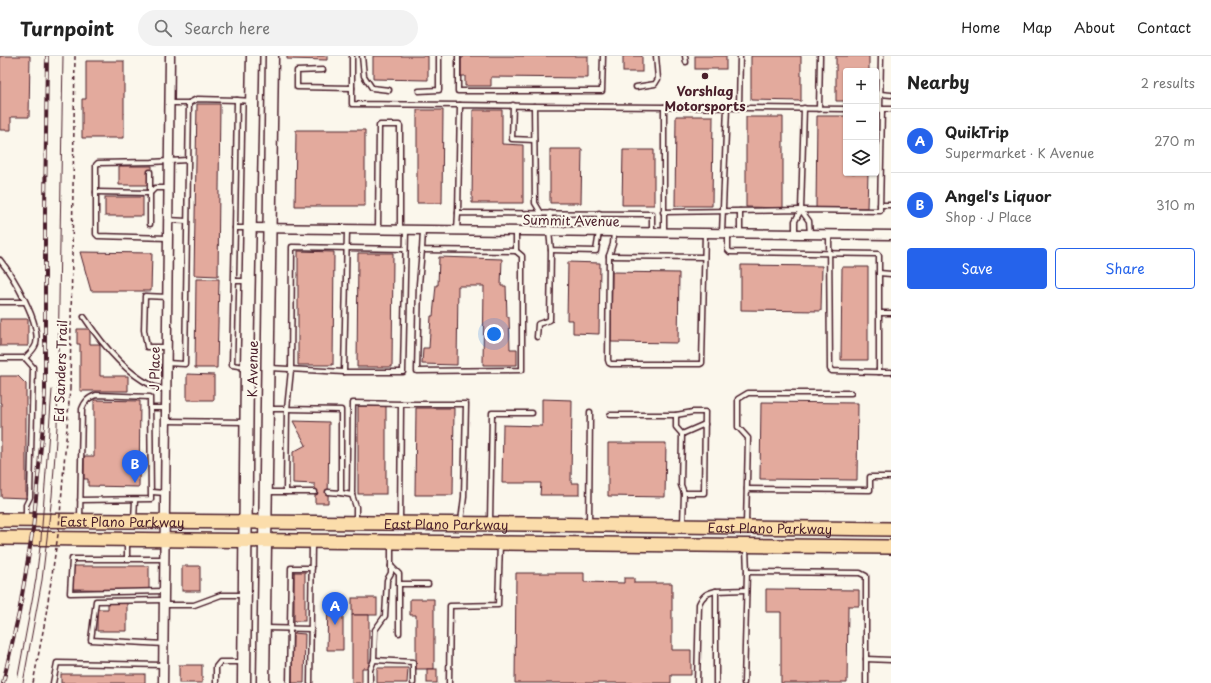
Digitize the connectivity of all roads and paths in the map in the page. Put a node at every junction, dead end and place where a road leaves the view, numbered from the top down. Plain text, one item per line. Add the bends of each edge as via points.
1 (75, 56) edge
2 (170, 56) edge
3 (253, 56) edge
4 (272, 56) edge
5 (352, 56) edge
6 (362, 56) edge
7 (440, 56) edge
8 (458, 56) edge
9 (603, 56) edge
10 (656, 56) edge
11 (686, 56) edge
12 (740, 56) edge
13 (820, 56) edge
14 (881, 56) edge
15 (686, 62) dead end
16 (323, 70) dead end
17 (636, 87) dead end
18 (352, 88) junction
19 (389, 90) dead end
20 (419, 91) dead end
21 (880, 94) junction
22 (891, 95) edge
23 (237, 100) junction
24 (252, 101) junction
25 (170, 103) junction
26 (189, 103) junction
27 (460, 105) junction
28 (513, 106) junction
29 (534, 106) junction
30 (664, 107) junction
31 (727, 107) junction
32 (739, 107) junction
33 (804, 108) junction
34 (819, 108) junction
35 (843, 109) edge
36 (879, 109) edge
37 (891, 109) edge
38 (534, 140) junction
39 (187, 160) junction
40 (169, 162) junction
41 (150, 172) dead end
42 (169, 188) junction
43 (96, 192) junction
44 (150, 193) junction
45 (880, 205) junction
46 (891, 205) edge
47 (801, 210) junction
48 (724, 211) junction
49 (740, 211) junction
50 (664, 212) junction
51 (458, 213) junction
52 (541, 213) junction
53 (550, 213) junction
54 (600, 213) junction
55 (168, 220) junction
56 (187, 221) junction
57 (150, 224) dead end
58 (235, 228) junction
59 (251, 228) junction
60 (268, 229) junction
61 (347, 230) junction
62 (378, 230) junction
63 (403, 230) junction
64 (423, 230) junction
65 (457, 231) junction
66 (516, 231) junction
67 (549, 232) junction
68 (599, 232) junction
69 (614, 232) junction
70 (652, 233) junction
71 (664, 233) junction
72 (705, 233) junction
73 (725, 233) junction
74 (740, 233) junction
75 (795, 234) junction
76 (810, 234) junction
77 (830, 234) junction
78 (891, 235) edge
79 (168, 238) junction
80 (346, 248) junction
81 (405, 249) junction
82 (422, 250) junction
83 (552, 250) junction
84 (516, 251) junction
85 (830, 254) junction
86 (609, 256) junction
87 (704, 257) junction
88 (0, 260) edge
89 (880, 273) junction
90 (891, 274) edge
91 (234, 281) junction
92 (250, 281) junction
93 (168, 296) junction
94 (0, 302) edge
95 (25, 302) junction
96 (880, 313) junction
97 (891, 313) edge
98 (84, 317) dead end
99 (538, 337) dead end
100 (167, 347) junction
101 (0, 358) edge
102 (25, 358) junction
103 (166, 363) junction
104 (248, 367) junction
105 (266, 368) junction
106 (292, 370) junction
107 (344, 372) junction
108 (880, 372) junction
109 (891, 372) edge
110 (166, 390) junction
111 (851, 393) dead end
112 (402, 404) junction
113 (150, 408) junction
114 (166, 408) junction
115 (266, 409) junction
116 (287, 409) junction
117 (590, 412) dead end
118 (532, 413) dead end
119 (610, 415) dead end
120 (676, 415) junction
121 (166, 421) junction
122 (247, 422) junction
123 (705, 424) junction
124 (682, 434) junction
125 (891, 477) edge
126 (747, 489) junction
127 (152, 492) junction
128 (265, 492) junction
129 (286, 492) junction
130 (315, 492) dead end
131 (328, 492) dead end
132 (165, 493) junction
133 (341, 493) junction
134 (684, 493) junction
135 (352, 495) junction
136 (80, 500) junction
137 (135, 500) junction
138 (0, 520) edge
139 (25, 521) junction
140 (134, 521) junction
141 (165, 521) junction
142 (79, 522) junction
143 (246, 522) junction
144 (264, 522) junction
145 (356, 523) junction
146 (400, 524) junction
147 (461, 524) junction
148 (490, 524) junction
149 (589, 525) junction
150 (683, 526) junction
151 (746, 527) junction
152 (891, 529) edge
153 (0, 538) edge
154 (127, 539) junction
155 (165, 540) junction
156 (246, 541) junction
157 (264, 541) junction
158 (312, 541) junction
159 (391, 542) junction
160 (500, 542) junction
161 (589, 544) junction
162 (746, 546) junction
163 (891, 546) edge
164 (127, 558) junction
165 (165, 559) junction
166 (391, 566) junction
167 (312, 568) junction
168 (747, 572) junction
169 (399, 584) junction
170 (428, 584) dead end
171 (746, 590) junction
172 (165, 591) junction
173 (716, 591) junction
174 (245, 595) junction
175 (165, 603) junction
176 (263, 628) junction
177 (290, 629) junction
178 (311, 629) junction
179 (399, 633) dead end
180 (164, 644) junction
181 (866, 659) junction
182 (374, 660) junction
183 (891, 660) edge
184 (244, 662) junction
185 (163, 665) junction
186 (33, 683) edge
187 (53, 683) edge
188 (163, 683) edge
189 (216, 683) edge
190 (244, 683) edge
191 (263, 683) edge
192 (289, 683) edge
193 (310, 683) edge
194 (370, 683) edge
195 (414, 683) edge
196 (449, 683) edge
197 (697, 683) edge
198 (716, 683) edge
199 (744, 683) edge
200 (866, 683) edge

1 - 186 path, Ed Sanders Trail, bridge via 70,389 59,528
2 - 25 street, J Place
3 - 24 main road, K Avenue
4 - 60 main road, K Avenue
5 - 18 lane
6 - 19 lane via 364,76 372,88
7 - 20 lane via 439,90
8 - 9 lane via 458,91 602,91
10 - 17 lane via 658,79 655,84
11 - 15 lane
12 - 32 lane
13 - 34 lane
14 - 21 lane
16 - 18 lane via 297,70 297,87
18 - 27 lane via 352,104
21 - 22 lane
21 - 36 lane
23 - 24 lane
23 - 26 lane via 197,99
23 - 58 lane
24 - 59 main road, K Avenue
25 - 26 lane
25 - 40 street, J Place
26 - 39 lane
27 - 28 lane
27 - 51 lane
28 - 29 lane
28 - 38 lane via 512,139
29 - 30 lane
29 - 38 lane
30 - 31 lane
30 - 50 lane
31 - 32 lane
31 - 48 lane
32 - 33 lane
33 - 34 lane
33 - 47 lane
34 - 35 lane
36 - 37 lane
36 - 45 lane
38 - 52 lane via 535,203
39 - 40 lane
39 - 56 lane
40 - 42 street, J Place
40 - 43 lane via 98,163
41 - 44 lane
42 - 44 lane via 155,188
42 - 55 street, J Place
43 - 44 lane
43 - 79 lane via 98,236
44 - 57 lane
45 - 46 lane
45 - 47 lane via 880,211
47 - 49 lane
47 - 75 lane via 795,221
47 - 76 lane via 809,221
48 - 49 lane
48 - 50 lane
48 - 73 lane
49 - 74 lane
50 - 71 lane
51 - 52 lane
51 - 65 lane
52 - 53 lane
53 - 54 lane
53 - 67 lane
54 - 68 lane
54 - 70 lane via 652,214
55 - 56 lane
55 - 79 street, J Place
56 - 103 lane via 185,364
58 - 59 lane
58 - 91 lane
59 - 60 street, Summit Avenue
59 - 92 main road, K Avenue
60 - 61 street, Summit Avenue
60 - 105 main road, K Avenue
61 - 62 street, Summit Avenue
61 - 80 lane
62 - 63 street, Summit Avenue
62 - 63 lane via 379,126 399,125
63 - 64 street, Summit Avenue
63 - 81 lane
64 - 65 street, Summit Avenue
64 - 82 lane
65 - 66 street, Summit Avenue
66 - 67 street, Summit Avenue
66 - 84 lane
67 - 68 street, Summit Avenue
67 - 83 lane
68 - 69 street, Summit Avenue
68 - 83 lane via 596,251
69 - 70 street, Summit Avenue
69 - 86 lane via 614,244
70 - 71 street, Summit Avenue
71 - 72 street, Summit Avenue
72 - 73 street, Summit Avenue
72 - 87 lane
73 - 74 street, Summit Avenue
73 - 85 lane via 730,252
74 - 75 street, Summit Avenue
75 - 76 street, Summit Avenue
76 - 77 street, Summit Avenue
77 - 78 street, Summit Avenue
77 - 85 lane
79 - 93 street, J Place
80 - 81 lane
80 - 106 lane via 292,247
80 - 107 lane
81 - 107 lane via 403,372
82 - 84 lane
82 - 84 lane via 417,371 444,372 522,370 522,256
83 - 99 lane via 550,320 538,324
85 - 89 lane via 878,254
85 - 108 lane via 830,369
86 - 87 lane
86 - 87 lane via 608,360 611,364 702,363
88 - 95 lane via 11,274
89 - 90 lane
89 - 96 lane
91 - 92 lane
91 - 104 lane via 232,365
92 - 104 main road, K Avenue
93 - 100 street, J Place
93 - 100 lane via 145,296 144,316 147,347
94 - 95 lane
95 - 102 lane via 36,328 36,344
96 - 97 lane
96 - 108 lane
98 - 110 lane via 94,333 128,369 152,386
100 - 103 street, J Place
101 - 102 lane
102 - 139 lane via 33,368 30,497 26,504
103 - 110 street, J Place
104 - 105 main road
104 - 122 main road, K Avenue
105 - 106 lane
105 - 115 main road, K Avenue
106 - 107 lane
106 - 116 lane
108 - 109 lane
110 - 114 street, J Place
111 - 126 lane via 748,393 738,399 738,427 748,438
112 - 135 lane via 354,403
112 - 146 lane
112 - 147 lane via 466,404
113 - 114 lane
113 - 127 lane
113 - 136 lane via 150,397 96,396 85,401 82,408
114 - 121 street, J Place
115 - 116 lane
115 - 128 main road, K Avenue
116 - 129 lane
116 - 133 lane via 341,410
117 - 149 lane
118 - 148 lane via 492,413
119 - 120 lane
120 - 123 lane via 705,412
120 - 124 lane via 676,427
121 - 122 lane
121 - 132 street, J Place
122 - 143 main road, K Avenue
123 - 124 lane
123 - 134 lane via 704,493
124 - 134 lane via 681,485
125 - 126 lane via 870,477 870,490
126 - 151 lane
127 - 132 lane
127 - 137 lane via 151,499
128 - 129 lane
128 - 144 main road, K Avenue
129 - 130 lane
131 - 133 lane
132 - 141 street, J Place
133 - 135 lane
134 - 150 lane
135 - 145 lane via 356,507
136 - 137 lane
136 - 142 lane
137 - 140 lane
138 - 139 main road, East Plano Parkway
139 - 142 main road, East Plano Parkway
140 - 141 main road, East Plano Parkway
140 - 142 main road, East Plano Parkway
141 - 143 main road, East Plano Parkway
141 - 155 street, J Place
143 - 144 main road, East Plano Parkway
143 - 156 main road, K Avenue
144 - 145 main road, East Plano Parkway
144 - 157 main road, K Avenue
145 - 146 main road, East Plano Parkway
146 - 147 main road, East Plano Parkway
146 - 159 main road
147 - 148 main road, East Plano Parkway
148 - 149 main road, East Plano Parkway
148 - 160 main road
149 - 150 main road, East Plano Parkway
149 - 161 main road
150 - 151 main road, East Plano Parkway
151 - 152 main road, East Plano Parkway
151 - 162 main road
153 - 154 main road, East Plano Parkway
154 - 155 main road, East Plano Parkway
154 - 164 lane
155 - 156 main road, East Plano Parkway
155 - 165 street, J Place
156 - 157 main road, East Plano Parkway
156 - 174 main road, K Avenue
157 - 158 main road, East Plano Parkway
157 - 176 main road, K Avenue
158 - 159 main road, East Plano Parkway
158 - 167 lane
159 - 160 main road, East Plano Parkway
159 - 166 lane
160 - 161 main road, East Plano Parkway
160 - 196 lane via 498,605 450,606
161 - 162 main road, East Plano Parkway
162 - 163 main road, East Plano Parkway
162 - 168 lane
164 - 165 lane
164 - 172 lane via 72,559 70,593
165 - 172 street, J Place
166 - 169 lane via 399,574
166 - 182 lane via 391,573 386,580 386,616 375,630
167 - 177 lane via 291,568
167 - 178 lane
168 - 171 lane
168 - 181 lane via 860,573 866,576
169 - 170 lane
169 - 179 lane
171 - 173 lane
171 - 199 lane
172 - 175 street, J Place
173 - 197 lane via 706,594 699,604
173 - 198 lane
174 - 175 lane via 221,595 194,605
174 - 184 main road, K Avenue
175 - 180 street, J Place
175 - 180 lane via 96,601 91,640
176 - 177 lane
176 - 191 main road, K Avenue
177 - 178 lane
177 - 192 lane
178 - 193 lane
180 - 185 street, J Place
181 - 183 lane
181 - 200 lane
182 - 194 lane via 370,670
182 - 195 lane via 414,662
184 - 189 lane via 220,662 216,667
184 - 190 main road, K Avenue
185 - 187 lane via 57,663
185 - 188 street, J Place

